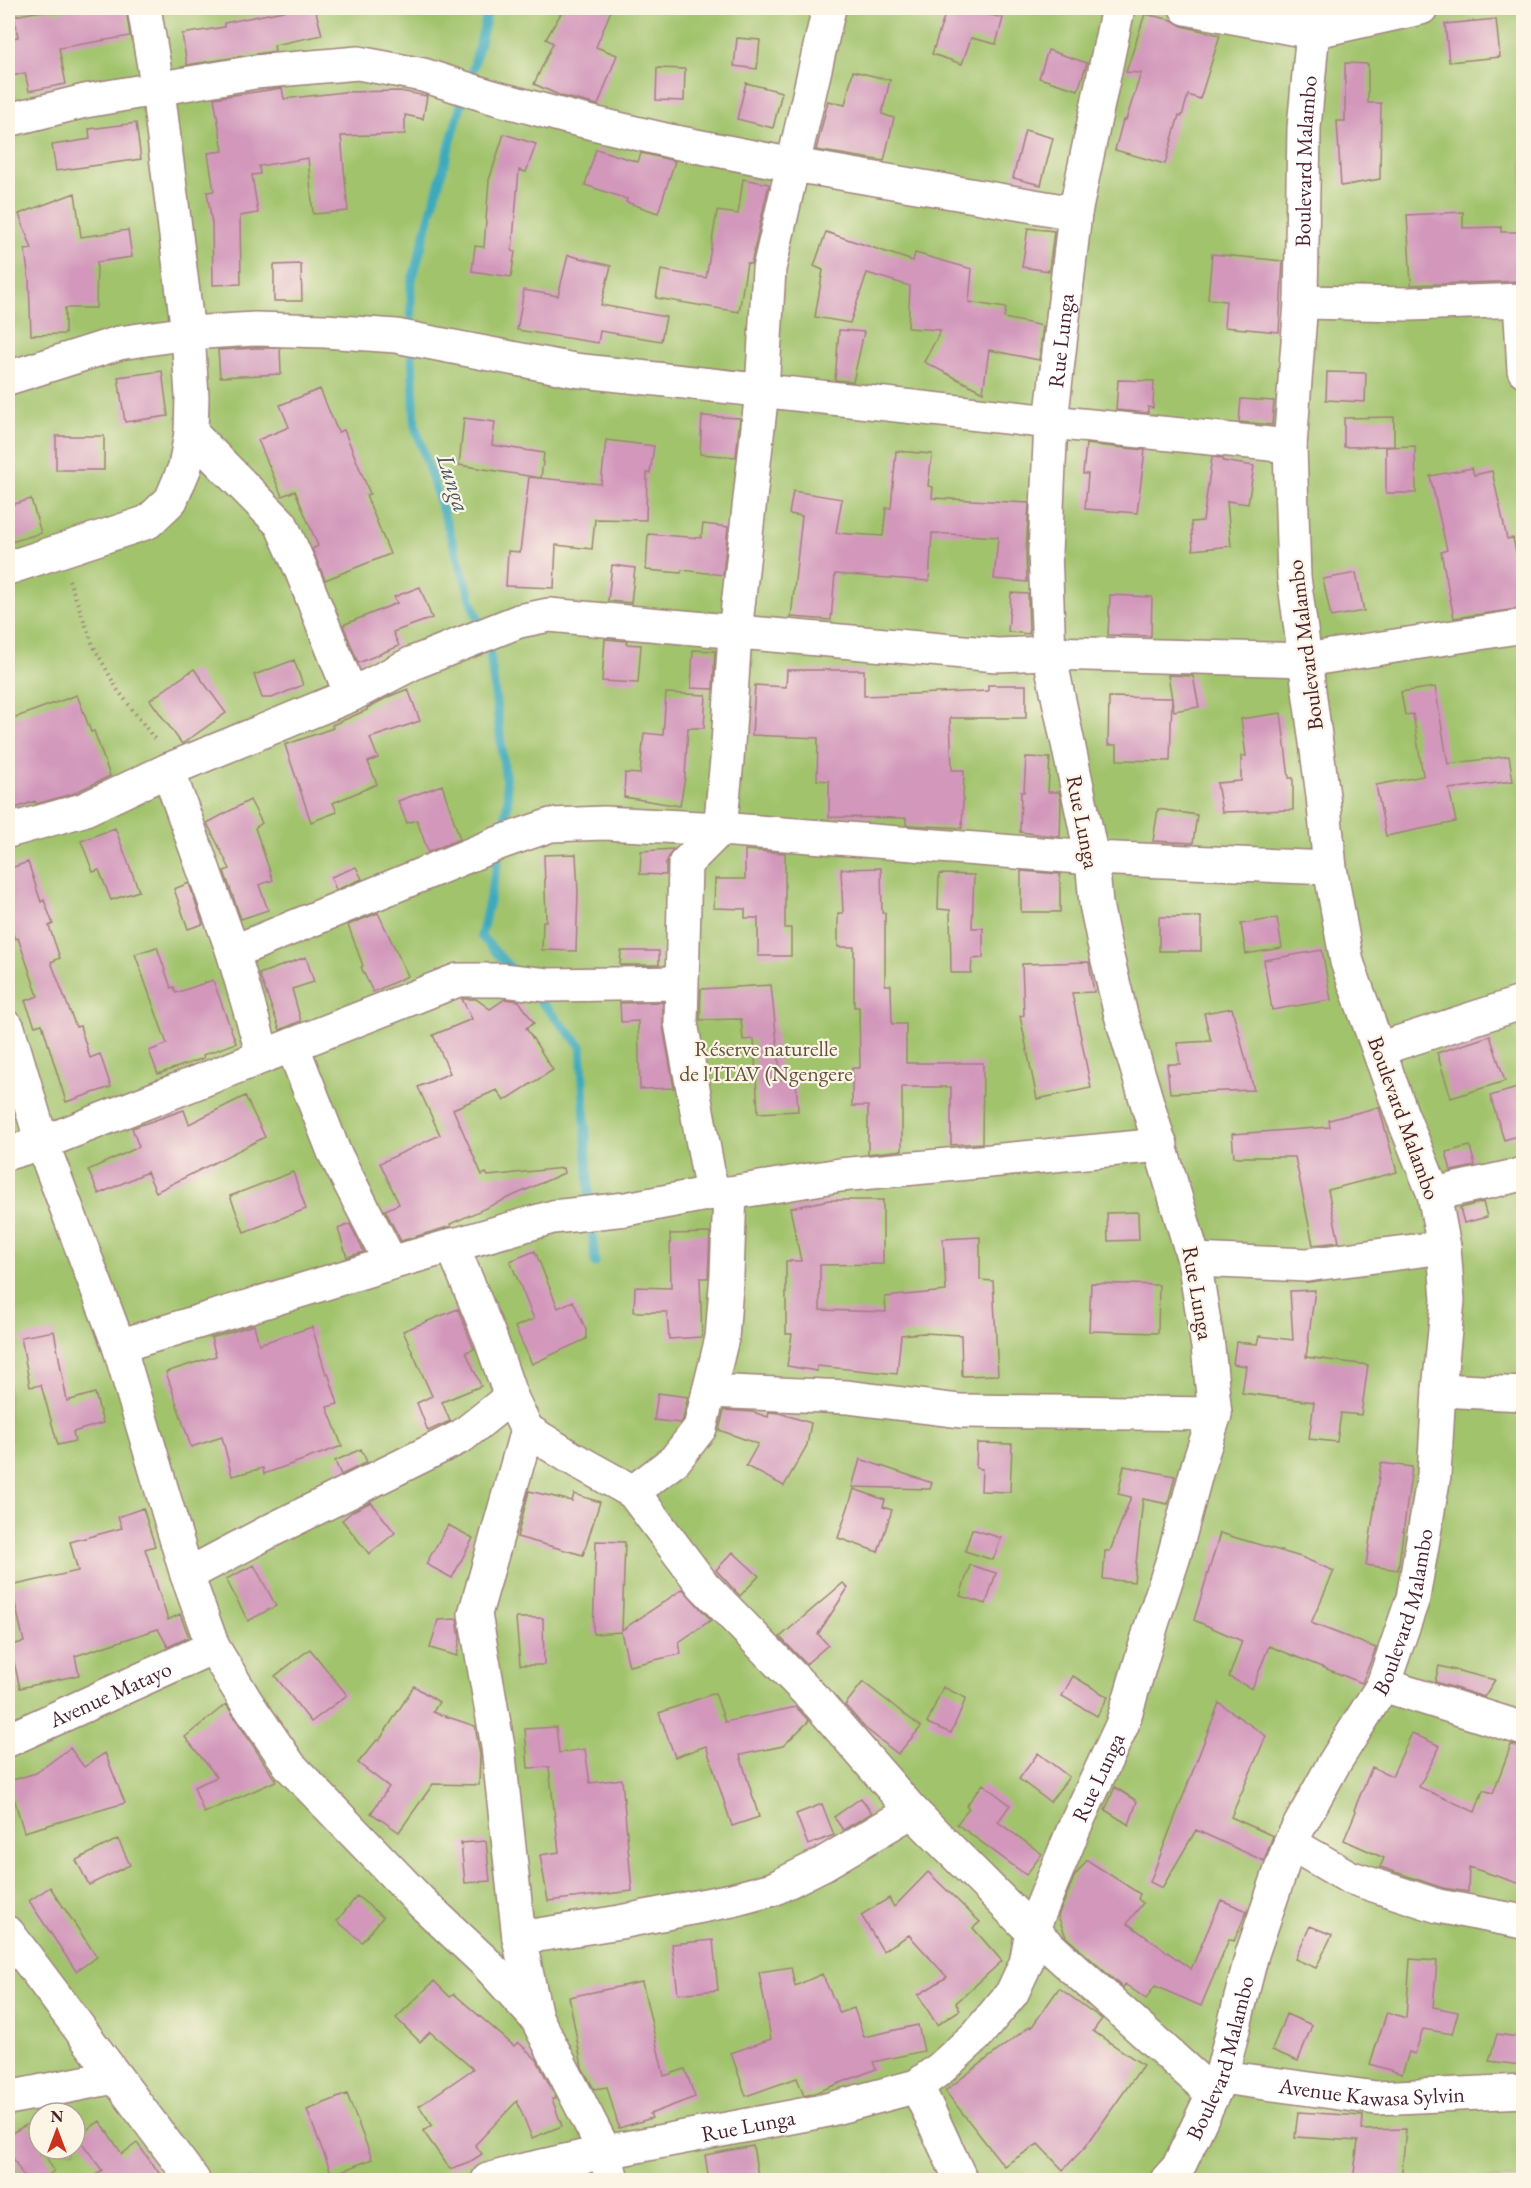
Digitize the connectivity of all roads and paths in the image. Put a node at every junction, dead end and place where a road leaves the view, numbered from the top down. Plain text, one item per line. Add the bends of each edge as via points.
1 (144, 8) edge
2 (829, 8) edge
3 (1118, 8) edge
4 (1186, 8) edge
5 (1421, 8) edge
6 (1314, 20) edge
7 (158, 90) junction
8 (8, 120) edge
9 (794, 165) junction
10 (1076, 213) junction
11 (1522, 300) edge
12 (1301, 302) junction
13 (188, 333) junction
14 (1524, 370) edge
15 (8, 378) edge
16 (762, 391) junction
17 (1051, 422) junction
18 (191, 433) junction
19 (1290, 446) junction
20 (58, 552) junction
21 (8, 568) edge
22 (1524, 626) edge
23 (735, 633) junction
24 (1048, 653) junction
25 (1305, 660) junction
26 (351, 695) junction
27 (174, 767) junction
28 (720, 829) junction
29 (8, 831) edge
30 (1092, 858) junction
31 (1330, 868) junction
32 (233, 952) junction
33 (681, 984) junction
34 (1524, 1002) edge
35 (8, 1028) edge
36 (1379, 1049) junction
37 (278, 1050) junction
38 (42, 1143) junction
39 (1161, 1145) junction
40 (8, 1153) edge
41 (1524, 1174) edge
42 (721, 1193) junction
43 (1434, 1194) junction
44 (452, 1245) junction
45 (1444, 1247) junction
46 (1194, 1260) junction
47 (391, 1263) junction
48 (119, 1346) junction
49 (1439, 1390) junction
50 (709, 1391) junction
51 (1524, 1394) edge
52 (511, 1397) junction
53 (1215, 1414) junction
54 (527, 1430) junction
55 (633, 1492) junction
56 (187, 1575) junction
57 (213, 1647) junction
58 (1383, 1685) junction
59 (1524, 1729) edge
60 (8, 1740) edge
61 (912, 1811) junction
62 (1290, 1843) junction
63 (1524, 1922) edge
64 (1032, 1931) junction
65 (8, 1934) edge
66 (519, 1938) junction
67 (537, 2019) junction
68 (114, 2077) junction
69 (1217, 2085) junction
70 (917, 2086) junction
71 (1524, 2091) edge
72 (8, 2098) edge
73 (609, 2166) edge
74 (193, 2181) edge
75 (488, 2181) edge
76 (961, 2181) edge
77 (1167, 2181) edge

1 - 7 street
2 - 9 street
3 - 10 street, Rue Lunga
4 - 6 street
5 - 6 street
6 - 12 street, Boulevard Malambo via 1304,129
7 - 8 street via 85,101
7 - 9 street via 255,72 358,63 423,75 567,117
7 - 13 street
9 - 10 street
9 - 16 street via 769,269
10 - 17 street, Rue Lunga
11 - 12 street
11 - 14 street
12 - 19 street, Boulevard Malambo
13 - 15 street via 119,344
13 - 16 street via 255,329 396,336 574,370
13 - 18 street
16 - 17 street
16 - 23 street
17 - 19 street
17 - 24 street, Rue Lunga via 1045,552
18 - 20 street via 185,466 171,500 148,522
18 - 26 street via 281,524
19 - 25 street, Boulevard Malambo via 1294,577
20 - 21 street
20 - 27 path via 93,645 117,689
22 - 25 street
23 - 24 street via 997,655
23 - 26 street via 549,615 519,621 423,659
23 - 28 street
24 - 25 street
24 - 30 street, Rue Lunga
25 - 31 street, Boulevard Malambo
26 - 27 street
27 - 29 street via 83,810
27 - 32 street
28 - 30 street
28 - 32 street via 604,823 551,825
28 - 33 street via 685,864
30 - 31 street
30 - 39 street, Rue Lunga via 1096,904 1121,1015
31 - 36 street, Boulevard Malambo via 1347,962
32 - 37 street
33 - 37 street via 548,986 458,980
33 - 42 street via 681,1023
34 - 36 street
35 - 38 street
36 - 43 street, Boulevard Malambo
37 - 38 street
37 - 47 street
38 - 40 street
38 - 48 street
39 - 42 street via 840,1175
39 - 46 street, Rue Lunga
41 - 43 street
42 - 44 street via 552,1217
42 - 50 street via 727,1274 722,1338
43 - 45 street, Boulevard Malambo
44 - 47 street
44 - 52 street
45 - 46 street via 1307,1265
45 - 49 street, Boulevard Malambo via 1448,1300
46 - 53 street, Rue Lunga
47 - 48 street
48 - 56 street
49 - 51 street
49 - 58 street, Boulevard Malambo via 1434,1475 1413,1598
50 - 53 street via 847,1397 960,1411
50 - 55 street via 700,1428 675,1460
52 - 54 street
52 - 56 street via 462,1436
53 - 64 street, Rue Lunga via 1122,1725
54 - 55 street
54 - 66 street via 475,1614 498,1747
55 - 61 street via 703,1586 819,1704
56 - 57 street
57 - 60 street, Avenue Matayo
57 - 67 street via 290,1766
58 - 59 street
58 - 62 street, Boulevard Malambo
61 - 64 street
61 - 66 street via 773,1889 732,1900
62 - 63 street via 1349,1877 1438,1906
62 - 69 street, Boulevard Malambo via 1252,1954
64 - 69 street
64 - 70 street, Rue Lunga via 1026,1963 1012,1993 976,2036
65 - 68 street
66 - 67 street
67 - 73 street
68 - 72 street
68 - 74 street
69 - 71 street, Avenue Kawasa Sylvin via 1376,2098
69 - 77 street, Boulevard Malambo via 1178,2168
70 - 73 street, Rue Lunga
70 - 76 street
73 - 75 street, Rue Lunga via 524,2170

